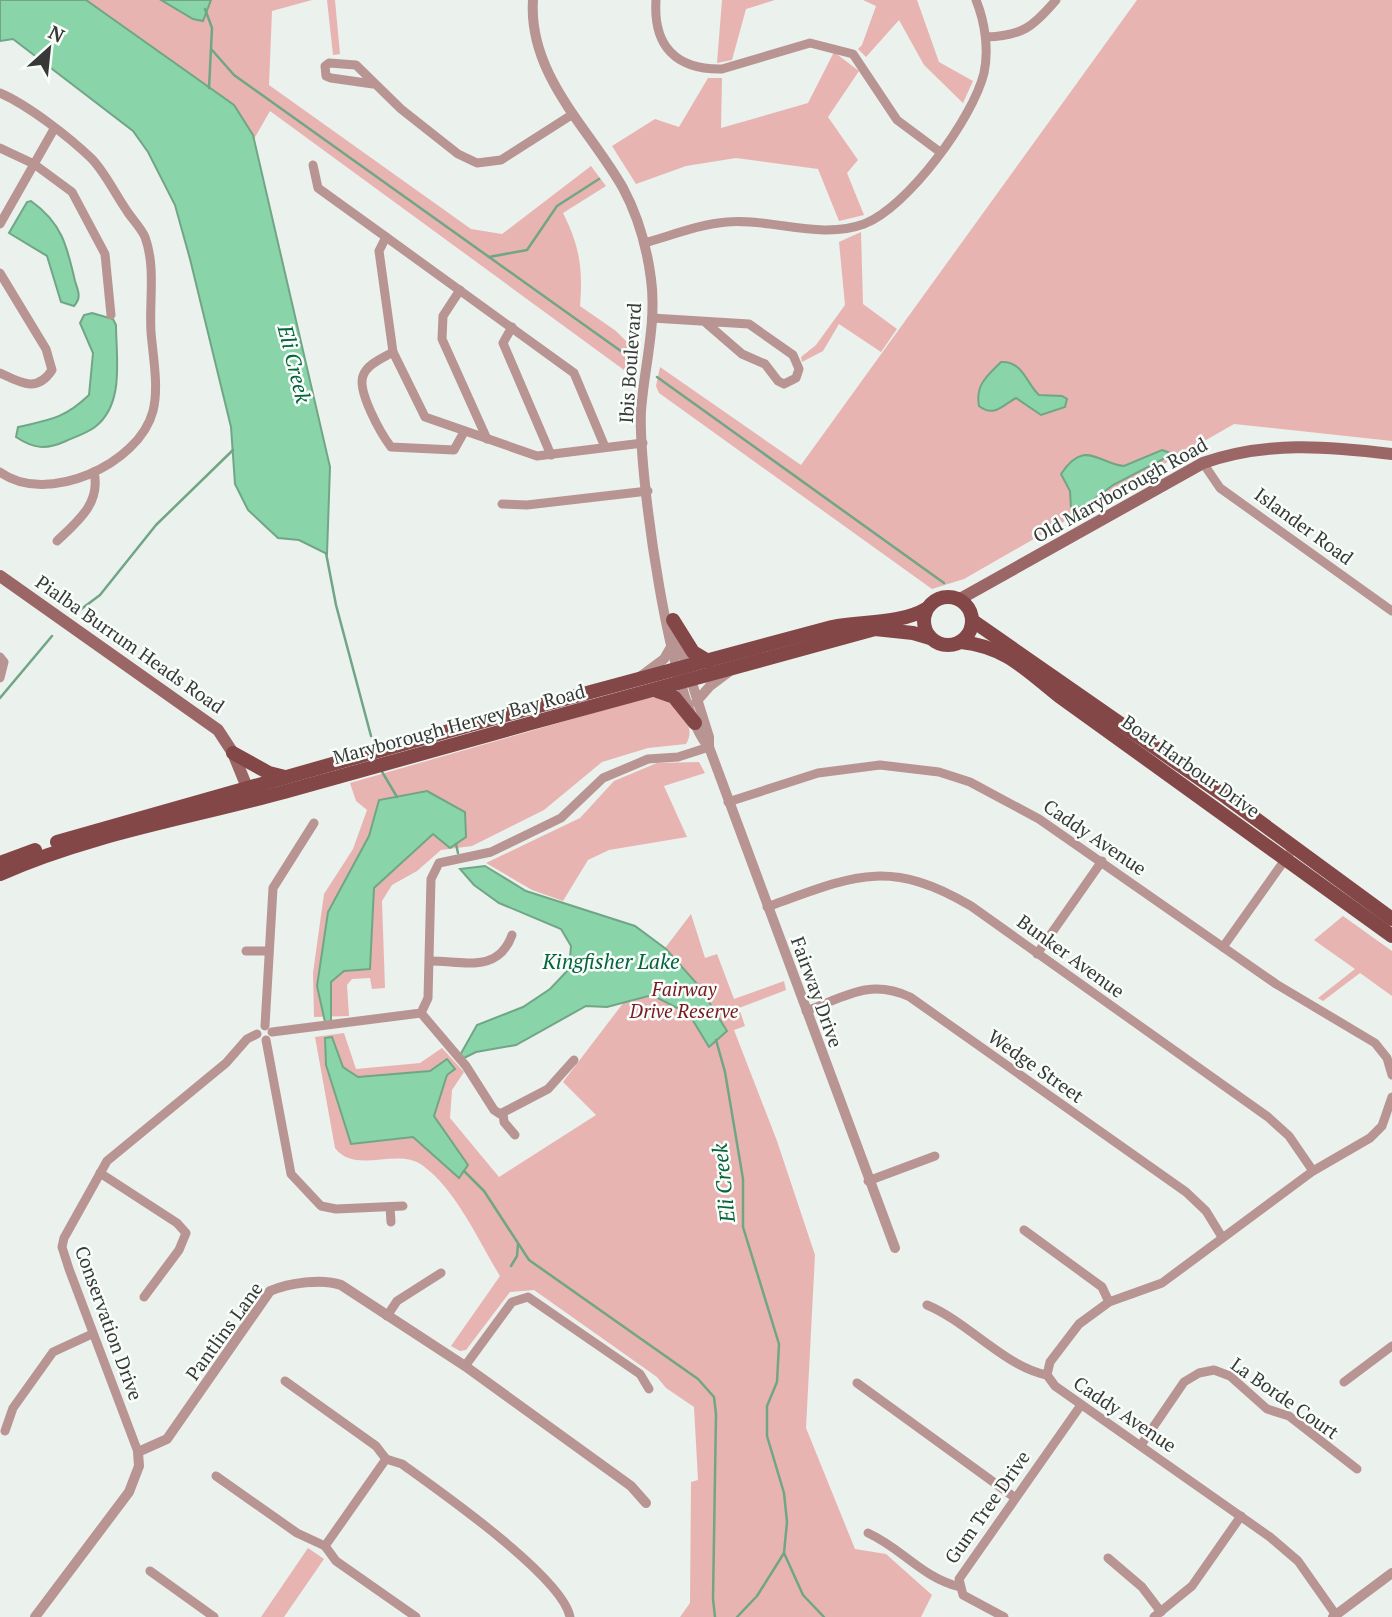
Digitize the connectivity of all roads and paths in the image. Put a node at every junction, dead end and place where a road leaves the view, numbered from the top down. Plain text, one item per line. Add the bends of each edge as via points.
1 (533, 0) edge
2 (656, 0) edge
3 (976, 0) edge
4 (1056, 0) edge
5 (986, 37) junction
6 (373, 84) junction
7 (0, 93) edge
8 (573, 114) junction
9 (54, 129) junction
10 (0, 148) edge
11 (940, 152) junction
12 (34, 164) junction
13 (313, 166) dead end
14 (0, 224) edge
15 (386, 237) junction
16 (644, 243) junction
17 (0, 273) edge
18 (460, 290) junction
19 (111, 314) dead end
20 (652, 318) junction
21 (705, 322) junction
22 (512, 327) junction
23 (393, 352) junction
24 (0, 373) edge
25 (464, 432) junction
26 (487, 439) junction
27 (643, 443) junction
28 (605, 447) junction
29 (551, 454) junction
30 (1392, 454) edge
31 (1203, 463) junction
32 (0, 472) edge
33 (94, 472) junction
34 (648, 491) junction
35 (502, 504) dead end
36 (57, 541) dead end
37 (0, 576) edge
38 (661, 588) junction
39 (960, 599) junction
40 (926, 609) junction
41 (1392, 611) edge
42 (673, 620) junction
43 (973, 621) junction
44 (930, 638) junction
45 (961, 642) junction
46 (671, 647) junction
47 (0, 657) edge
48 (708, 661) junction
49 (732, 670) junction
50 (684, 675) junction
51 (0, 678) edge
52 (633, 681) junction
53 (653, 690) junction
54 (696, 702) junction
55 (695, 723) junction
56 (709, 747) junction
57 (233, 753) junction
58 (286, 777) junction
59 (250, 795) junction
60 (728, 802) junction
61 (314, 823) dead end
62 (1290, 853) junction
63 (1102, 861) junction
64 (0, 863) edge
65 (0, 874) edge
66 (767, 907) junction
67 (1392, 919) edge
68 (512, 935) dead end
69 (1392, 936) edge
70 (1223, 947) junction
71 (246, 951) dead end
72 (268, 951) junction
73 (1037, 954) junction
74 (430, 961) junction
75 (806, 1011) junction
76 (421, 1013) junction
77 (265, 1033) junction
78 (574, 1060) dead end
79 (1392, 1075) edge
80 (1392, 1097) edge
81 (503, 1114) junction
82 (515, 1135) dead end
83 (935, 1156) dead end
84 (1313, 1171) junction
85 (100, 1173) junction
86 (868, 1181) junction
87 (403, 1206) dead end
88 (390, 1207) junction
89 (391, 1222) dead end
90 (1024, 1230) dead end
91 (1222, 1237) junction
92 (895, 1248) dead end
93 (441, 1273) dead end
94 (144, 1297) dead end
95 (1109, 1302) junction
96 (927, 1305) dead end
97 (387, 1316) junction
98 (92, 1334) junction
99 (1392, 1346) edge
100 (465, 1366) junction
101 (1046, 1375) junction
102 (285, 1381) dead end
103 (1343, 1382) dead end
104 (857, 1383) dead end
105 (649, 1389) dead end
106 (1081, 1405) junction
107 (5, 1431) dead end
108 (1141, 1445) junction
109 (138, 1452) junction
110 (386, 1459) junction
111 (1357, 1469) dead end
112 (216, 1476) dead end
113 (1014, 1497) junction
114 (646, 1503) dead end
115 (1241, 1516) junction
116 (868, 1533) dead end
117 (325, 1546) junction
118 (1108, 1559) dead end
119 (150, 1571) dead end
120 (1392, 1573) edge
121 (960, 1587) junction
122 (43, 1613) edge
123 (1157, 1614) edge
124 (1335, 1616) edge
125 (35, 1617) edge
126 (214, 1617) edge
127 (416, 1617) edge
128 (570, 1617) edge
129 (1004, 1617) edge

1 - 8 street, Ibis Boulevard via 538,46 550,79
2 - 11 street via 661,42 678,60 709,69 810,43 853,54 897,120
3 - 5 street
4 - 5 street via 1032,25 1012,37
5 - 11 street via 984,72 975,99
6 - 6 street via 356,65 325,66 326,76 331,78
6 - 8 street via 458,154 477,163 501,160
7 - 9 street
8 - 16 street, Ibis Boulevard via 624,190
9 - 12 street
9 - 33 street via 92,159 145,237 152,281 153,411 138,439
10 - 12 street
11 - 16 street via 897,205 864,223 829,231 724,222
12 - 14 street
12 - 19 street via 72,192 95,232 105,254
13 - 15 street via 318,188
15 - 18 street
15 - 23 street via 379,251
16 - 20 street, Ibis Boulevard via 652,281
17 - 24 street via 46,349 52,370 36,386
18 - 22 street
18 - 26 street via 443,316 442,339
20 - 21 street
20 - 27 street, Ibis Boulevard via 641,413
21 - 21 street via 749,324 793,355 799,369 796,378 789,383 778,381 765,364 742,354
22 - 28 street via 574,373
22 - 29 street via 503,342
23 - 25 street via 425,417
23 - 25 street via 371,365 361,386 391,447 454,450
25 - 26 street
26 - 29 street via 537,456
27 - 28 street
27 - 34 street, Ibis Boulevard
28 - 29 street
30 - 31 main road, Old Maryborough Road via 1279,446 1247,449
31 - 39 main road, Old Maryborough Road
31 - 41 street, Islander Road via 1220,488
32 - 33 street via 31,486 67,484
33 - 36 street via 95,496
34 - 35 street
34 - 38 street, Ibis Boulevard
37 - 57 main road, Pialba Burrum Heads Road via 203,718 218,730
38 - 42 street, Ibis Boulevard
38 - 46 street, Ibis Boulevard
39 - 40 main road via 946,596
39 - 43 main road via 969,607
40 - 44 main road via 923,624
40 - 48 main road, Maryborough Hervey Bay Road via 913,617 852,623
42 - 48 main road via 693,652
42 - 50 street, Ibis Boulevard
43 - 45 main road
43 - 62 main road, Boat Harbour Drive
44 - 45 main road via 939,644
44 - 49 main road, Maryborough Hervey Bay Road via 874,629
45 - 62 main road, Boat Harbour Drive via 1008,655 1059,696
46 - 50 street, Ibis Boulevard
46 - 52 street via 664,659
47 - 51 street via 4,662
48 - 50 main road, Maryborough Hervey Bay Road
49 - 50 main road, Maryborough Hervey Bay Road
49 - 54 street
50 - 52 main road, Maryborough Hervey Bay Road
50 - 53 main road, Maryborough Hervey Bay Road
50 - 54 street, Fairway Drive
50 - 55 street, Fairway Drive
52 - 58 main road, Maryborough Hervey Bay Road
53 - 55 main road via 674,697
53 - 59 main road, Maryborough Hervey Bay Road
54 - 56 street, Fairway Drive
55 - 56 street, Fairway Drive
56 - 60 street, Fairway Drive
56 - 74 street via 678,757 648,759 603,778 561,818 491,852 439,863 431,879
57 - 58 main road
57 - 59 main road, Pialba Burrum Heads Road
58 - 59 main road, Maryborough Hervey Bay Road
59 - 64 main road, Maryborough Hervey Bay Road via 100,828
59 - 65 main road, Maryborough Hervey Bay Road via 47,854
60 - 63 street, Caddy Avenue via 818,773 880,765 939,772 970,782 1039,819
60 - 66 street, Fairway Drive
61 - 72 street via 273,888
62 - 67 main road, Boat Harbour Drive
62 - 69 main road, Boat Harbour Drive
62 - 70 street
63 - 70 street, Caddy Avenue
63 - 73 street
66 - 73 street, Bunker Avenue via 868,875 907,877 937,886 971,906
66 - 75 street, Fairway Drive
68 - 74 street via 502,955 488,962
70 - 79 street, Caddy Avenue via 1376,1043
71 - 72 street
72 - 77 street
73 - 84 street, Bunker Avenue via 1268,1117 1289,1136
74 - 76 street via 428,998
75 - 86 street, Fairway Drive
75 - 91 street, Wedge Street via 870,988 890,988 910,997 1186,1192 1206,1211
76 - 77 street
76 - 81 street via 466,1066 494,1110
77 - 85 street, Conservation Drive via 247,1039 226,1063 107,1160
77 - 88 street via 291,1174 321,1206
78 - 81 street via 548,1089
80 - 84 street, Caddy Avenue via 1382,1126 1370,1138
81 - 82 street
83 - 86 street
84 - 91 street, Caddy Avenue
85 - 94 street via 186,1233
85 - 98 street, Conservation Drive via 62,1247
86 - 92 street, Fairway Drive
87 - 88 street
88 - 89 street
90 - 95 street via 1102,1287
91 - 95 street, Caddy Avenue via 1162,1283
93 - 97 street via 397,1301
95 - 101 street, Caddy Avenue via 1079,1324 1050,1362
96 - 101 street via 949,1314 1029,1372
97 - 100 street, Pantlins Lane
97 - 109 street, Pantlins Lane via 334,1282 270,1291 167,1439
98 - 107 street via 53,1352 13,1408
98 - 109 street, Conservation Drive
99 - 103 street
100 - 105 street via 512,1302 528,1297 640,1374
100 - 114 street, Pantlins Lane via 631,1486
101 - 106 street, Caddy Avenue
102 - 110 street via 376,1446
104 - 113 street
106 - 108 street, Caddy Avenue
106 - 113 street, Gum Tree Drive
108 - 111 street, La Borde Court via 1184,1382 1214,1370 1230,1377 1267,1409 1289,1416
108 - 115 street, Caddy Avenue
109 - 122 street via 129,1492
110 - 117 street
110 - 128 street via 402,1465 507,1542 564,1602
112 - 117 street via 298,1533
113 - 121 street, Gum Tree Drive via 964,1568
115 - 123 street via 1192,1586
115 - 124 street, Caddy Avenue via 1297,1561
116 - 121 street via 890,1543 933,1579
117 - 127 street via 337,1560
118 - 123 street via 1142,1587
119 - 126 street
120 - 124 street
121 - 129 street, Gum Tree Drive via 963,1595
122 - 125 street

